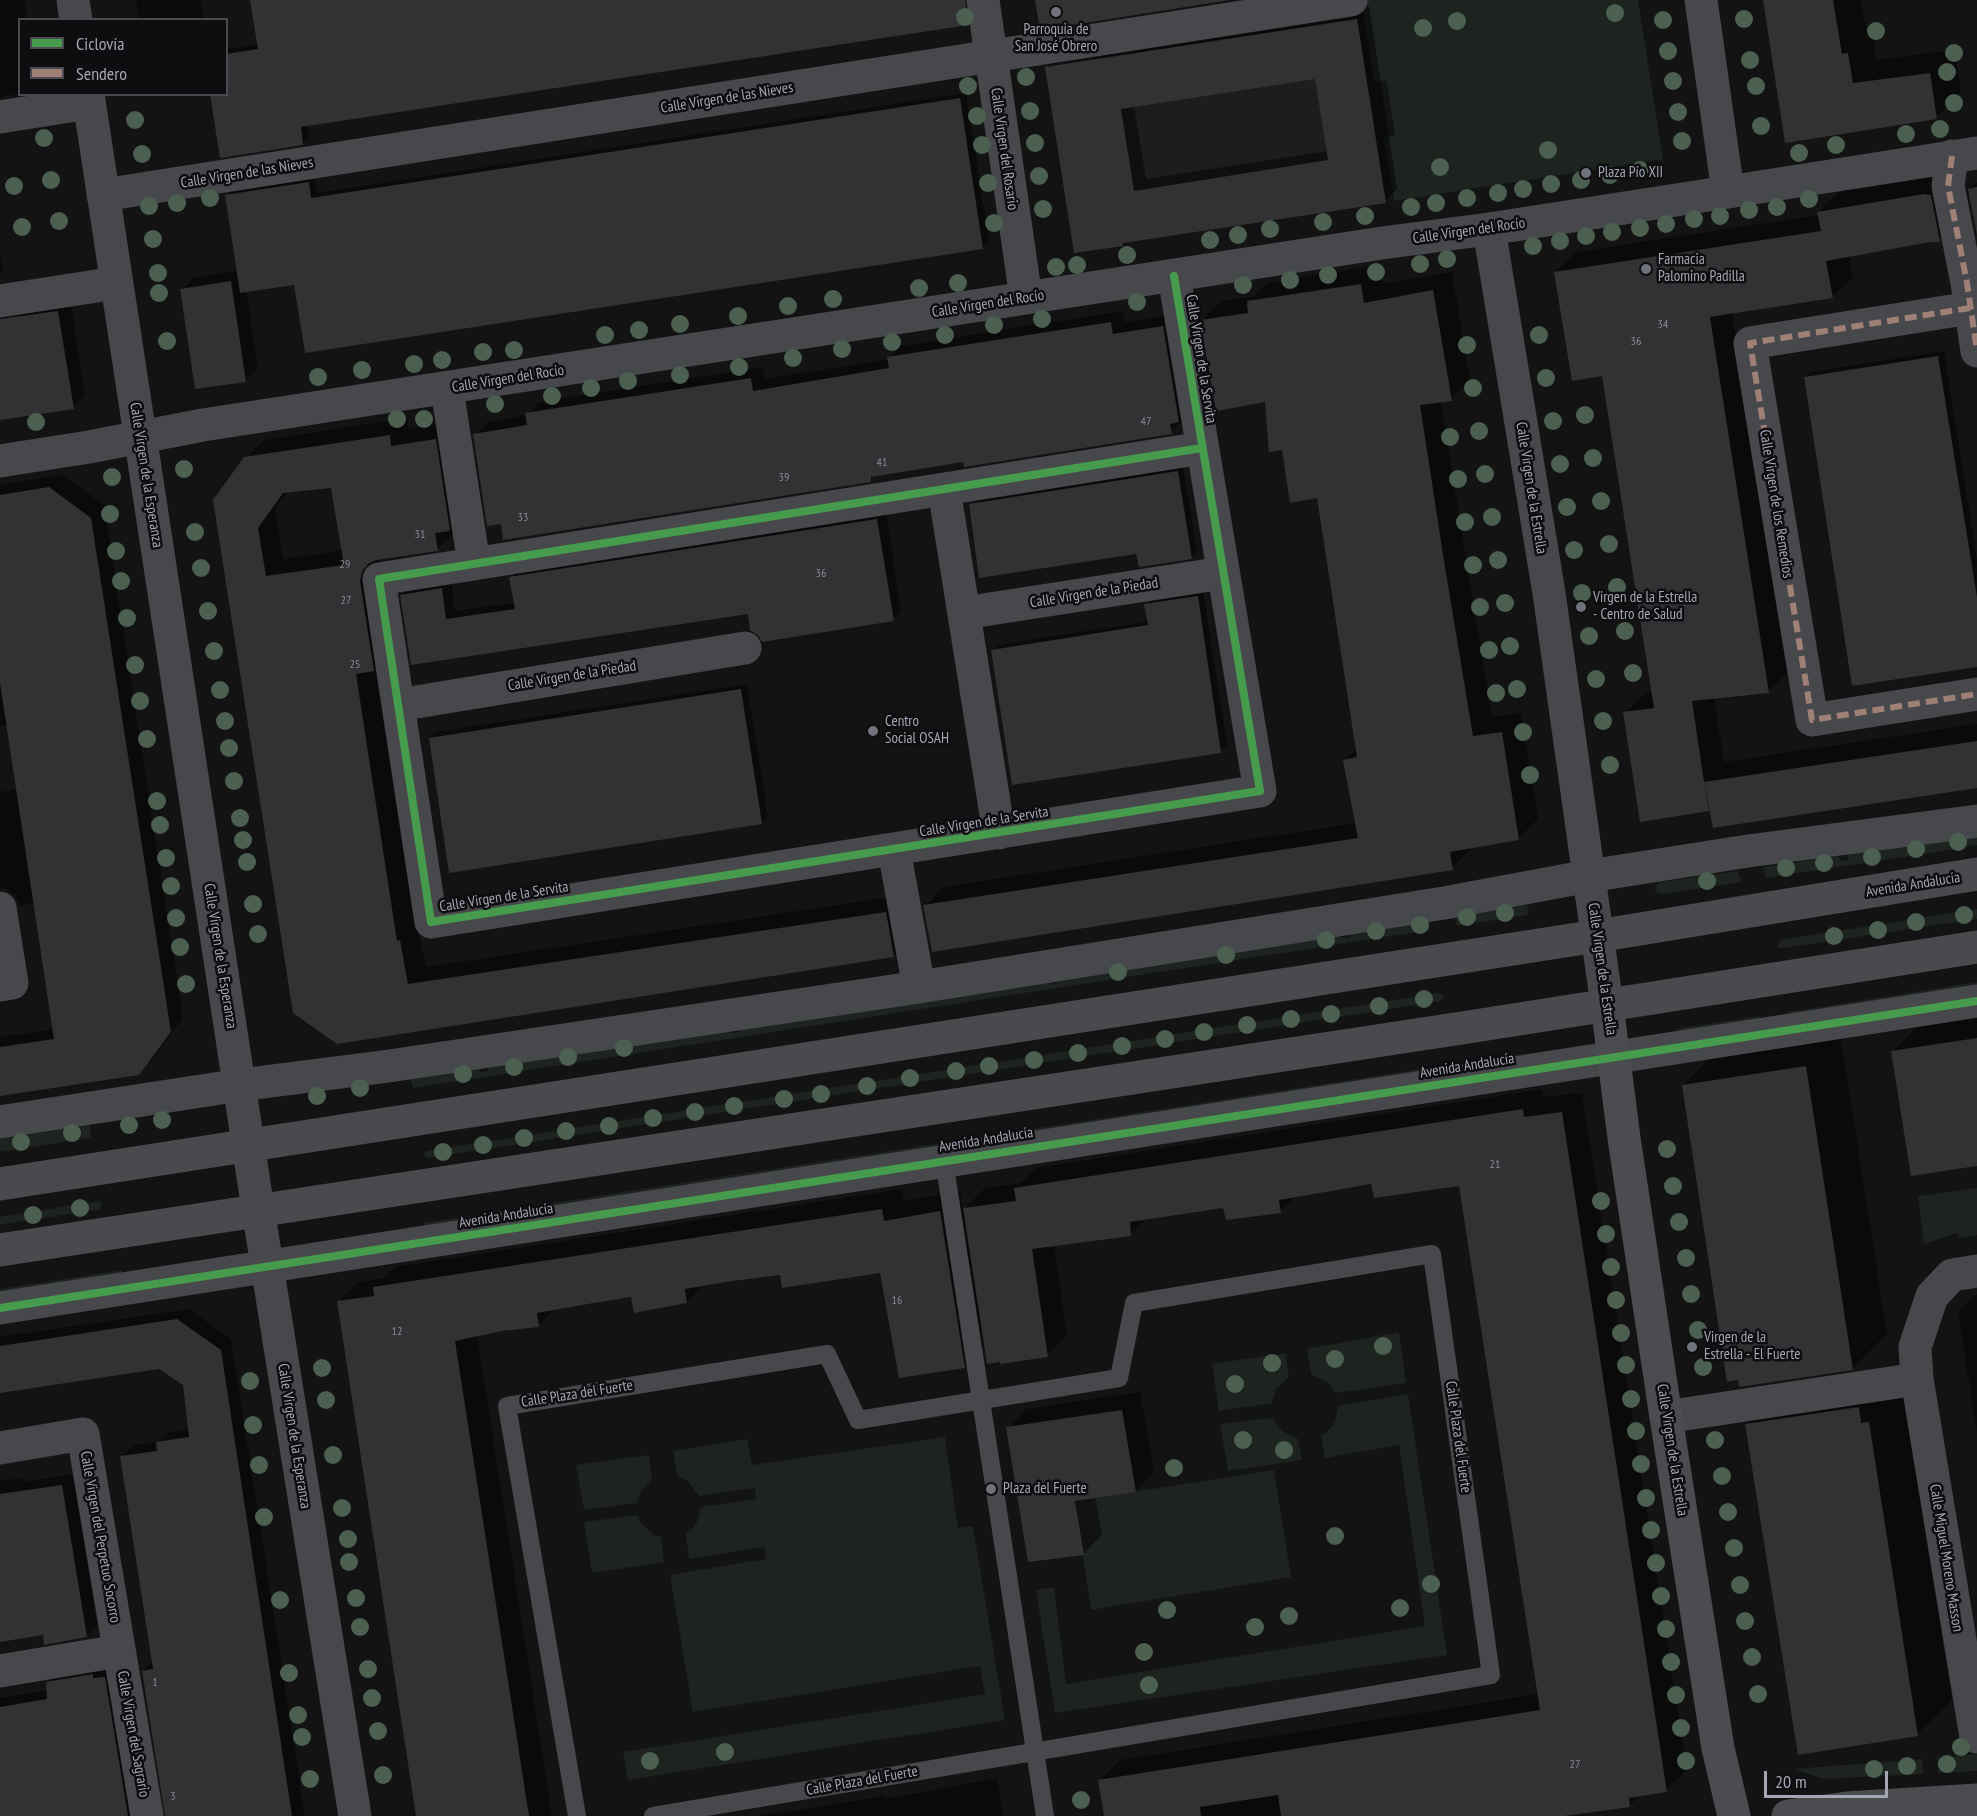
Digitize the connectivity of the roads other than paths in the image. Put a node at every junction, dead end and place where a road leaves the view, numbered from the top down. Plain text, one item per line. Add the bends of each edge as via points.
1 (73, 0) edge
2 (983, 0) edge
3 (1351, 0) edge
4 (1701, 0) edge
5 (76, 18) edge
6 (991, 57) junction
7 (88, 99) edge
8 (0, 117) edge
9 (1965, 154) edge
10 (1728, 192) junction
11 (103, 195) junction
12 (1489, 229) junction
13 (1174, 276) junction
14 (116, 283) junction
15 (1971, 291) edge
16 (1026, 298) junction
17 (0, 301) edge
18 (1977, 351) edge
19 (447, 388) junction
20 (141, 436) junction
21 (1202, 448) junction
22 (0, 461) edge
23 (944, 489) junction
24 (474, 564) junction
25 (1223, 573) junction
26 (964, 613) junction
27 (745, 648) dead end
28 (1977, 694) edge
29 (398, 705) junction
30 (1977, 821) edge
31 (999, 833) junction
32 (894, 850) junction
33 (1977, 874) edge
34 (1589, 876) junction
35 (0, 908) edge
36 (1597, 936) junction
37 (1977, 947) edge
38 (0, 985) edge
39 (919, 987) junction
40 (1977, 1001) edge
41 (1607, 1005) junction
42 (1613, 1057) junction
43 (240, 1085) junction
44 (0, 1122) edge
45 (249, 1146) junction
46 (944, 1160) junction
47 (0, 1184) edge
48 (258, 1209) junction
49 (0, 1250) edge
50 (266, 1266) junction
51 (1977, 1271) edge
52 (0, 1308) edge
53 (1917, 1379) junction
54 (981, 1401) junction
55 (1666, 1417) junction
56 (0, 1448) edge
57 (119, 1651) junction
58 (0, 1671) edge
59 (1976, 1737) edge
60 (1035, 1752) junction
61 (1977, 1800) edge
62 (147, 1816) edge
63 (355, 1816) edge
64 (576, 1816) edge
65 (652, 1816) edge
66 (1045, 1816) edge
67 (1734, 1816) edge
68 (1788, 1816) edge

1 - 5 street
2 - 6 street, Calle Virgen del Rosario
3 - 6 street, Calle Virgen de las Nieves
4 - 10 street
6 - 11 street, Calle Virgen de las Nieves
6 - 16 street, Calle Virgen del Rosario
7 - 8 street
7 - 11 street, Calle Virgen de la Esperanza
9 - 10 street, Calle Virgen del Rocío
9 - 15 street via 1948,186
10 - 12 street, Calle Virgen del Rocío
11 - 14 street, Calle Virgen de la Esperanza
12 - 13 street, Calle Virgen del Rocío
12 - 34 street, Calle Virgen de la Estrella via 1549,593
13 - 16 street, Calle Virgen del Rocío
13 - 21 street, Calle Virgen de la Servita
14 - 17 street
14 - 20 street, Calle Virgen de la Esperanza
15 - 18 street
15 - 28 street, Calle Virgen de los Remedios via 1750,343 1812,720
16 - 19 street, Calle Virgen del Rocío
19 - 20 street, Calle Virgen del Rocío
19 - 24 street
20 - 22 street, Calle Virgen del Rocío
20 - 43 street, Calle Virgen de la Esperanza
21 - 23 street, Calle Virgen de la Servita
21 - 25 street, Calle Virgen de la Servita
23 - 24 street, Calle Virgen de la Servita
23 - 26 street
24 - 29 street, Calle Virgen de la Servita via 379,579
25 - 26 street, Calle Virgen de la Piedad
25 - 31 street, Calle Virgen de la Servita via 1260,791
26 - 31 street
27 - 29 street, Calle Virgen de la Piedad
29 - 32 street, Calle Virgen de la Servita via 431,922
30 - 34 street
31 - 32 street, Calle Virgen de la Servita
32 - 39 street
33 - 36 main road, Avenida Andalucía
34 - 36 street, Calle Virgen de la Estrella
34 - 39 street via 1433,905
35 - 38 street via 12,983
36 - 41 street, Calle Virgen de la Estrella
36 - 45 main road, Avenida Andalucía
37 - 41 main road
39 - 43 street
40 - 42 street, Avenida Andalucía
41 - 42 main road, Calle Virgen de la Estrella
41 - 48 main road
42 - 46 street, Avenida Andalucía
42 - 55 main road, Calle Virgen de la Estrella
43 - 44 street
43 - 45 street, Calle Virgen de la Esperanza
45 - 47 main road, Avenida Andalucía
45 - 48 street, Calle Virgen de la Esperanza
46 - 50 street, Avenida Andalucía
46 - 54 lane
48 - 49 main road
48 - 50 street, Calle Virgen de la Esperanza
50 - 52 street, Avenida Andalucía
50 - 63 street, Calle Virgen de la Esperanza
51 - 53 street, Calle Miguel Moreno Masson via 1952,1275 1932,1296 1915,1347
53 - 55 street
53 - 59 street, Calle Miguel Moreno Masson
54 - 60 lane
54 - 60 lane, Calle Plaza del Fuerte via 1119,1378 1134,1303 1432,1254 1491,1675
54 - 64 lane, Calle Plaza del Fuerte via 858,1420 827,1354 507,1406
55 - 67 main road, Calle Virgen de la Estrella via 1718,1748
56 - 57 street, Calle Virgen del Perpetuo Socorro via 83,1434
57 - 58 street
57 - 62 street, Calle Virgen del Sagrario
60 - 65 lane, Calle Plaza del Fuerte
60 - 66 lane
61 - 68 main road

